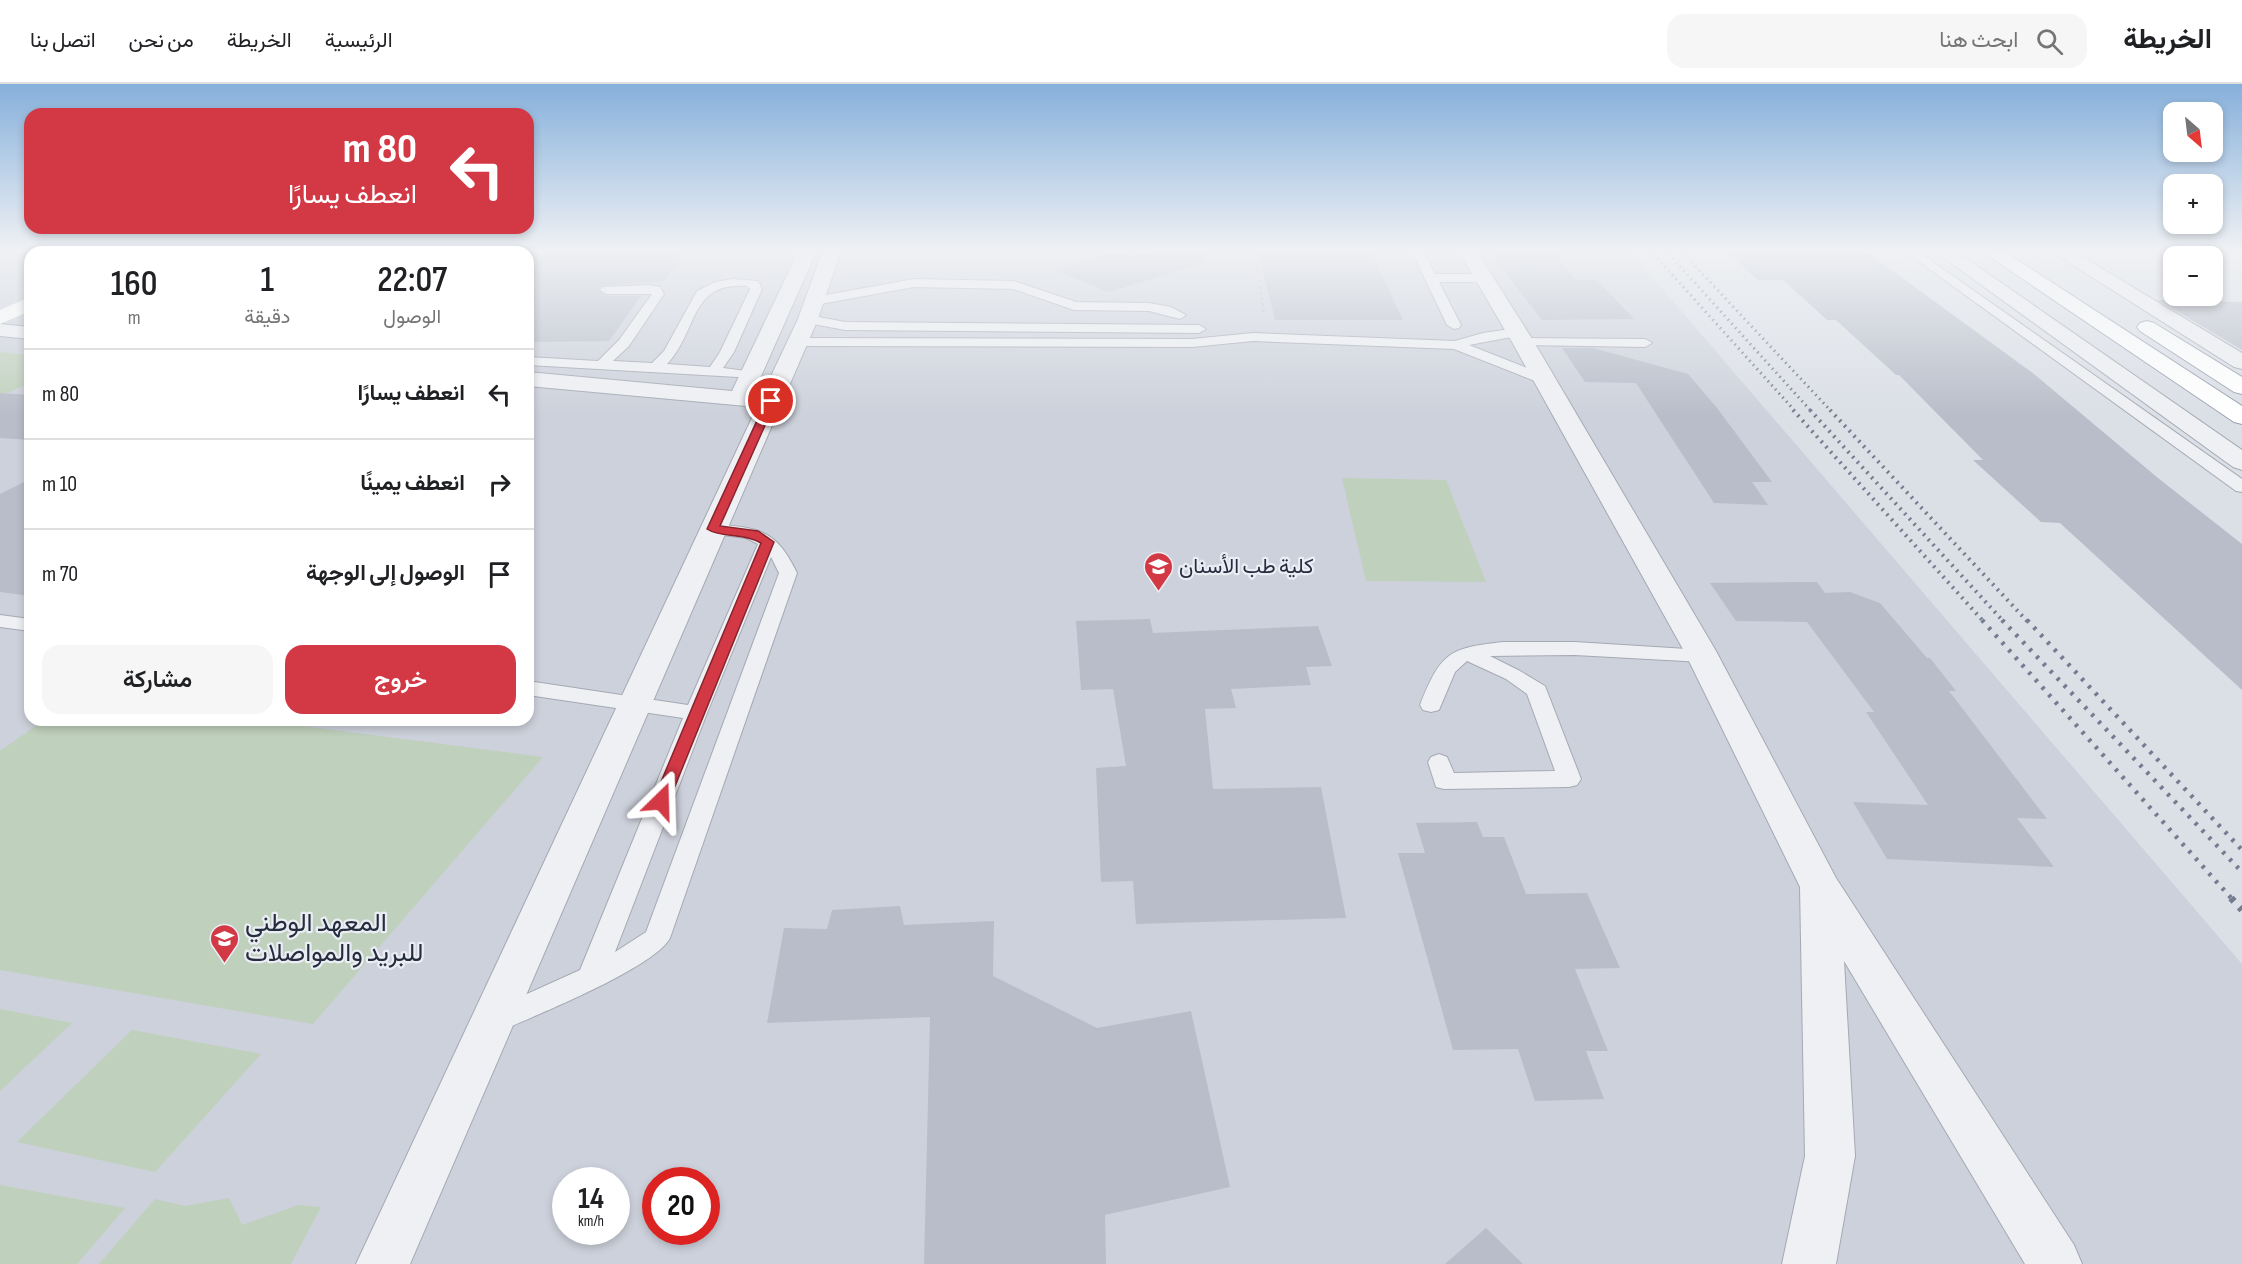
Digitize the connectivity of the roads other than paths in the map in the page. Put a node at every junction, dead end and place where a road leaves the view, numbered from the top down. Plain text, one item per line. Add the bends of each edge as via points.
1 (21, 305) edge
2 (650, 305) edge
3 (695, 305) edge
4 (749, 305) edge
5 (787, 305) edge
6 (812, 305) edge
7 (851, 305) edge
8 (1071, 305) edge
9 (1445, 305) edge
10 (1501, 305) edge
11 (1986, 305) edge
12 (2020, 305) edge
13 (2072, 305) edge
14 (2123, 305) edge
15 (2139, 305) edge
16 (1180, 315) dead end
17 (0, 318) edge
18 (806, 321) junction
19 (1454, 325) dead end
20 (0, 330) edge
21 (24, 332) edge
22 (1260, 337) junction
23 (1520, 337) junction
24 (1645, 343) dead end
25 (1456, 345) junction
26 (534, 361) edge
27 (2242, 362) edge
28 (600, 366) junction
29 (655, 368) junction
30 (714, 371) junction
31 (534, 379) edge
32 (1545, 380) junction
33 (2242, 387) edge
34 (754, 391) junction
35 (2242, 417) edge
36 (2242, 462) edge
37 (2242, 487) edge
38 (713, 529) junction
39 (768, 542) junction
40 (0, 621) edge
41 (24, 624) edge
42 (1470, 654) junction
43 (1703, 656) junction
44 (534, 689) edge
45 (634, 703) junction
46 (1431, 705) dead end
47 (696, 713) junction
48 (1439, 762) dead end
49 (1820, 886) junction
50 (591, 977) junction
51 (491, 1023) junction
52 (383, 1264) edge
53 (1809, 1264) edge
54 (2055, 1264) edge

1 - 17 main road
2 - 28 lane via 624,343
3 - 29 lane via 670,353
4 - 30 lane
5 - 34 street
6 - 18 street
7 - 18 lane
8 - 16 lane via 1149,307
9 - 19 lane
10 - 23 street
11 - 37 lane
12 - 36 street
13 - 35 main road
14 - 33 main road
15 - 27 street
18 - 22 lane via 845,326 1211,329
18 - 22 lane via 1192,344
18 - 34 street
20 - 21 street
22 - 25 lane
23 - 24 lane
23 - 25 lane via 1484,337
23 - 32 street
25 - 32 lane
26 - 28 lane
28 - 29 lane
29 - 30 lane
30 - 34 lane
31 - 34 street
32 - 43 street
34 - 38 street
38 - 39 lane via 754,533
38 - 45 street
39 - 47 lane
39 - 50 lane via 780,553 788,573 657,938 633,956
40 - 41 lane
42 - 43 lane via 1496,648
42 - 46 lane via 1458,657 1442,677
42 - 48 lane via 1537,691 1569,779 1444,781
43 - 49 street
44 - 45 lane
45 - 47 lane
45 - 51 street
47 - 50 lane
49 - 53 street via 1830,1156
49 - 54 street
50 - 51 lane
51 - 52 street

